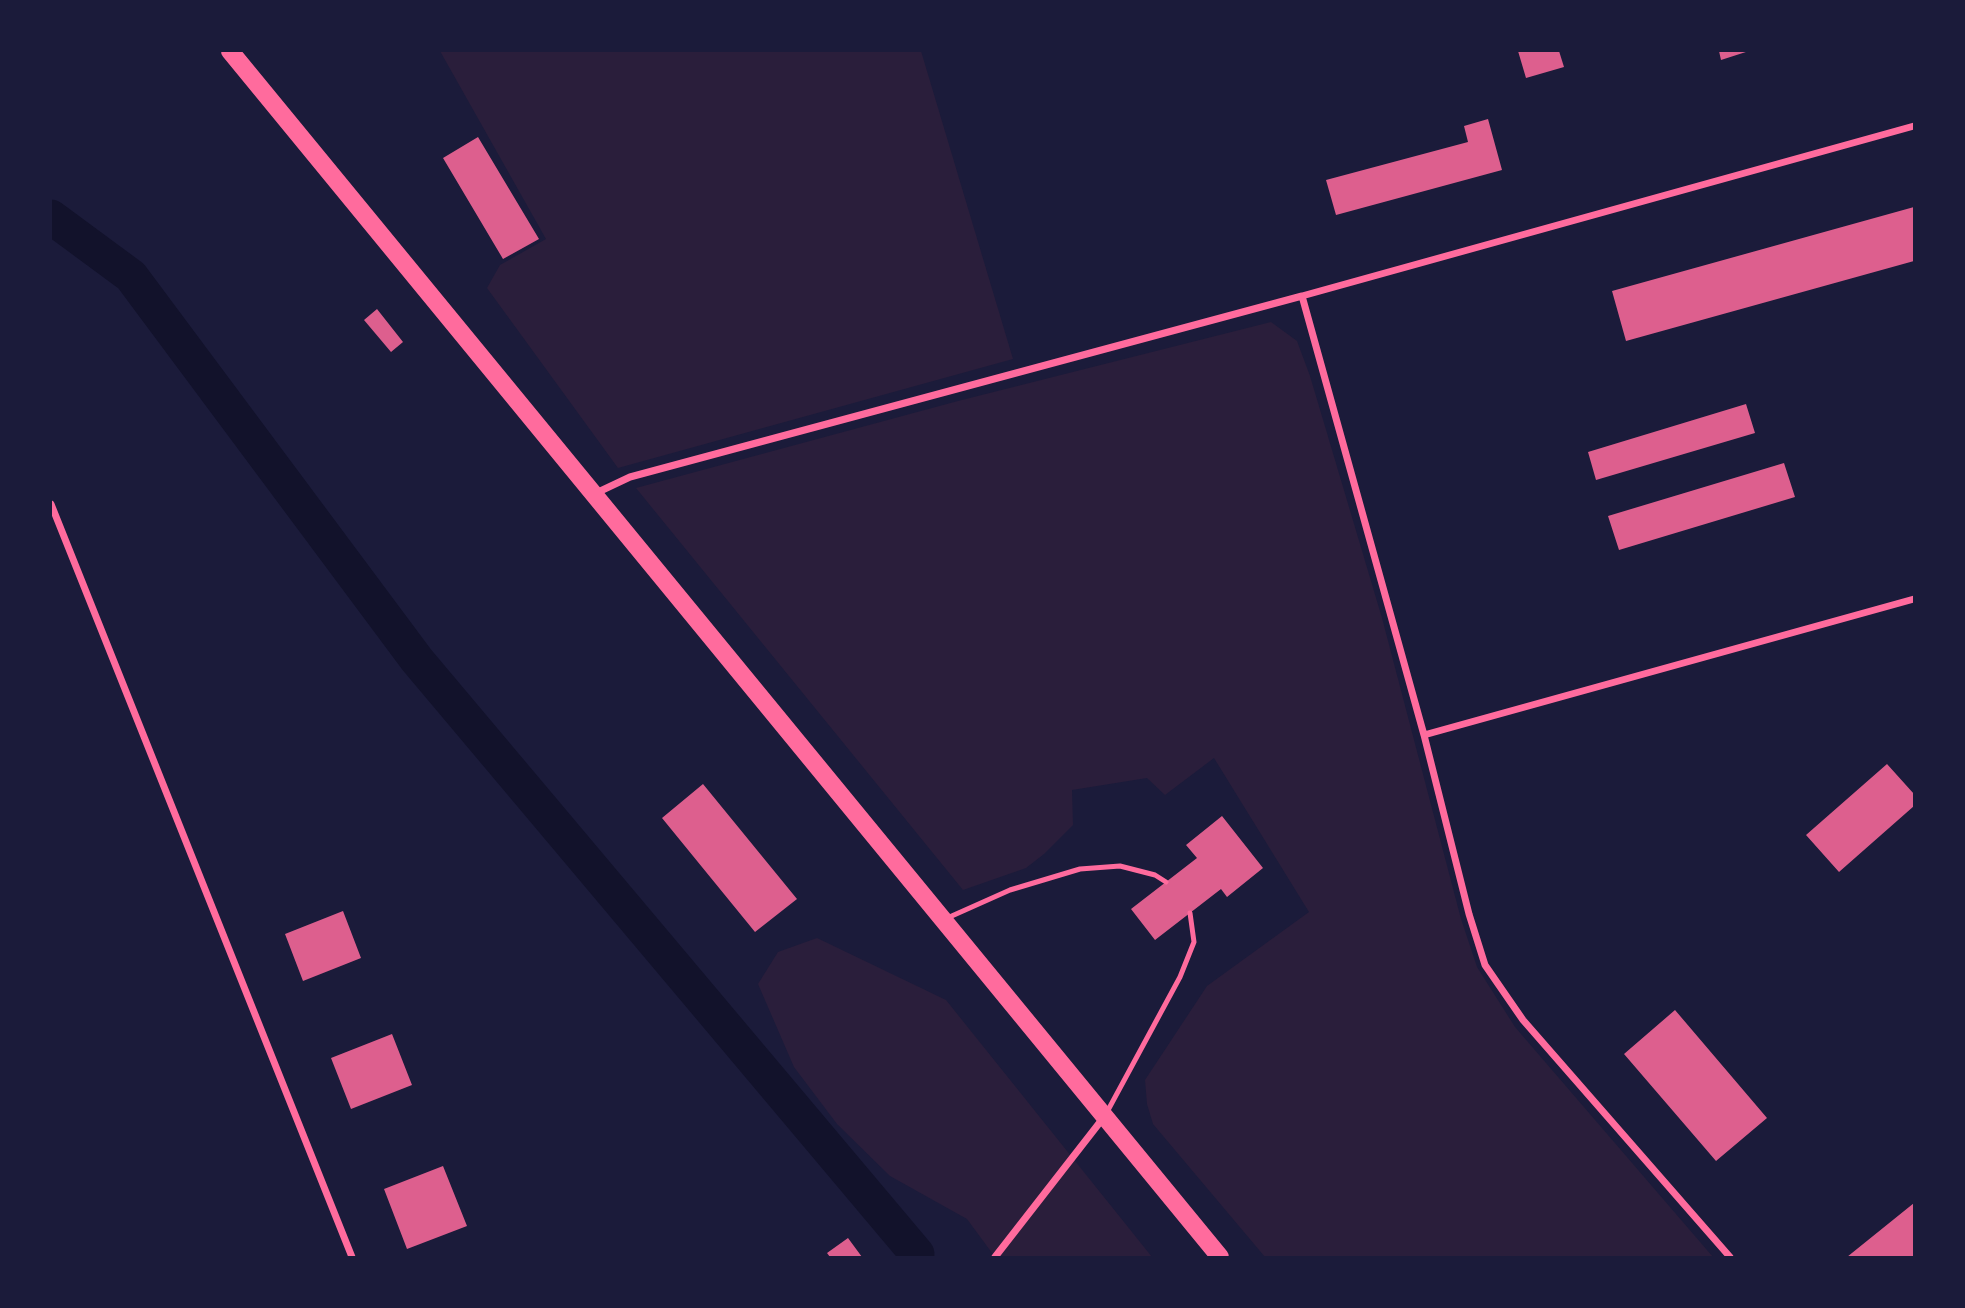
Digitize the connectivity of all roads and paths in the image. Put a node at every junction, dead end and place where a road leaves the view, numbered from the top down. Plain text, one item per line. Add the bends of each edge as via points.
1 (230, 51) edge
2 (1914, 126) edge
3 (1302, 296) junction
4 (594, 495) junction
5 (51, 503) edge
6 (1914, 598) edge
7 (1424, 734) junction
8 (1166, 882) dead end
9 (1190, 913) dead end
10 (942, 920) junction
11 (1105, 1116) junction
12 (352, 1257) edge
13 (995, 1257) edge
14 (1220, 1257) edge
15 (1730, 1257) edge

1 - 4 main road
2 - 3 street
3 - 4 street via 630,477
3 - 7 street
4 - 10 main road
5 - 12 street
6 - 7 street
7 - 15 street via 1485,965 1522,1020
8 - 10 lane via 1121,866 1080,869 1010,890
9 - 11 lane via 1194,942 1180,977
10 - 11 main road
11 - 13 street
11 - 14 main road

